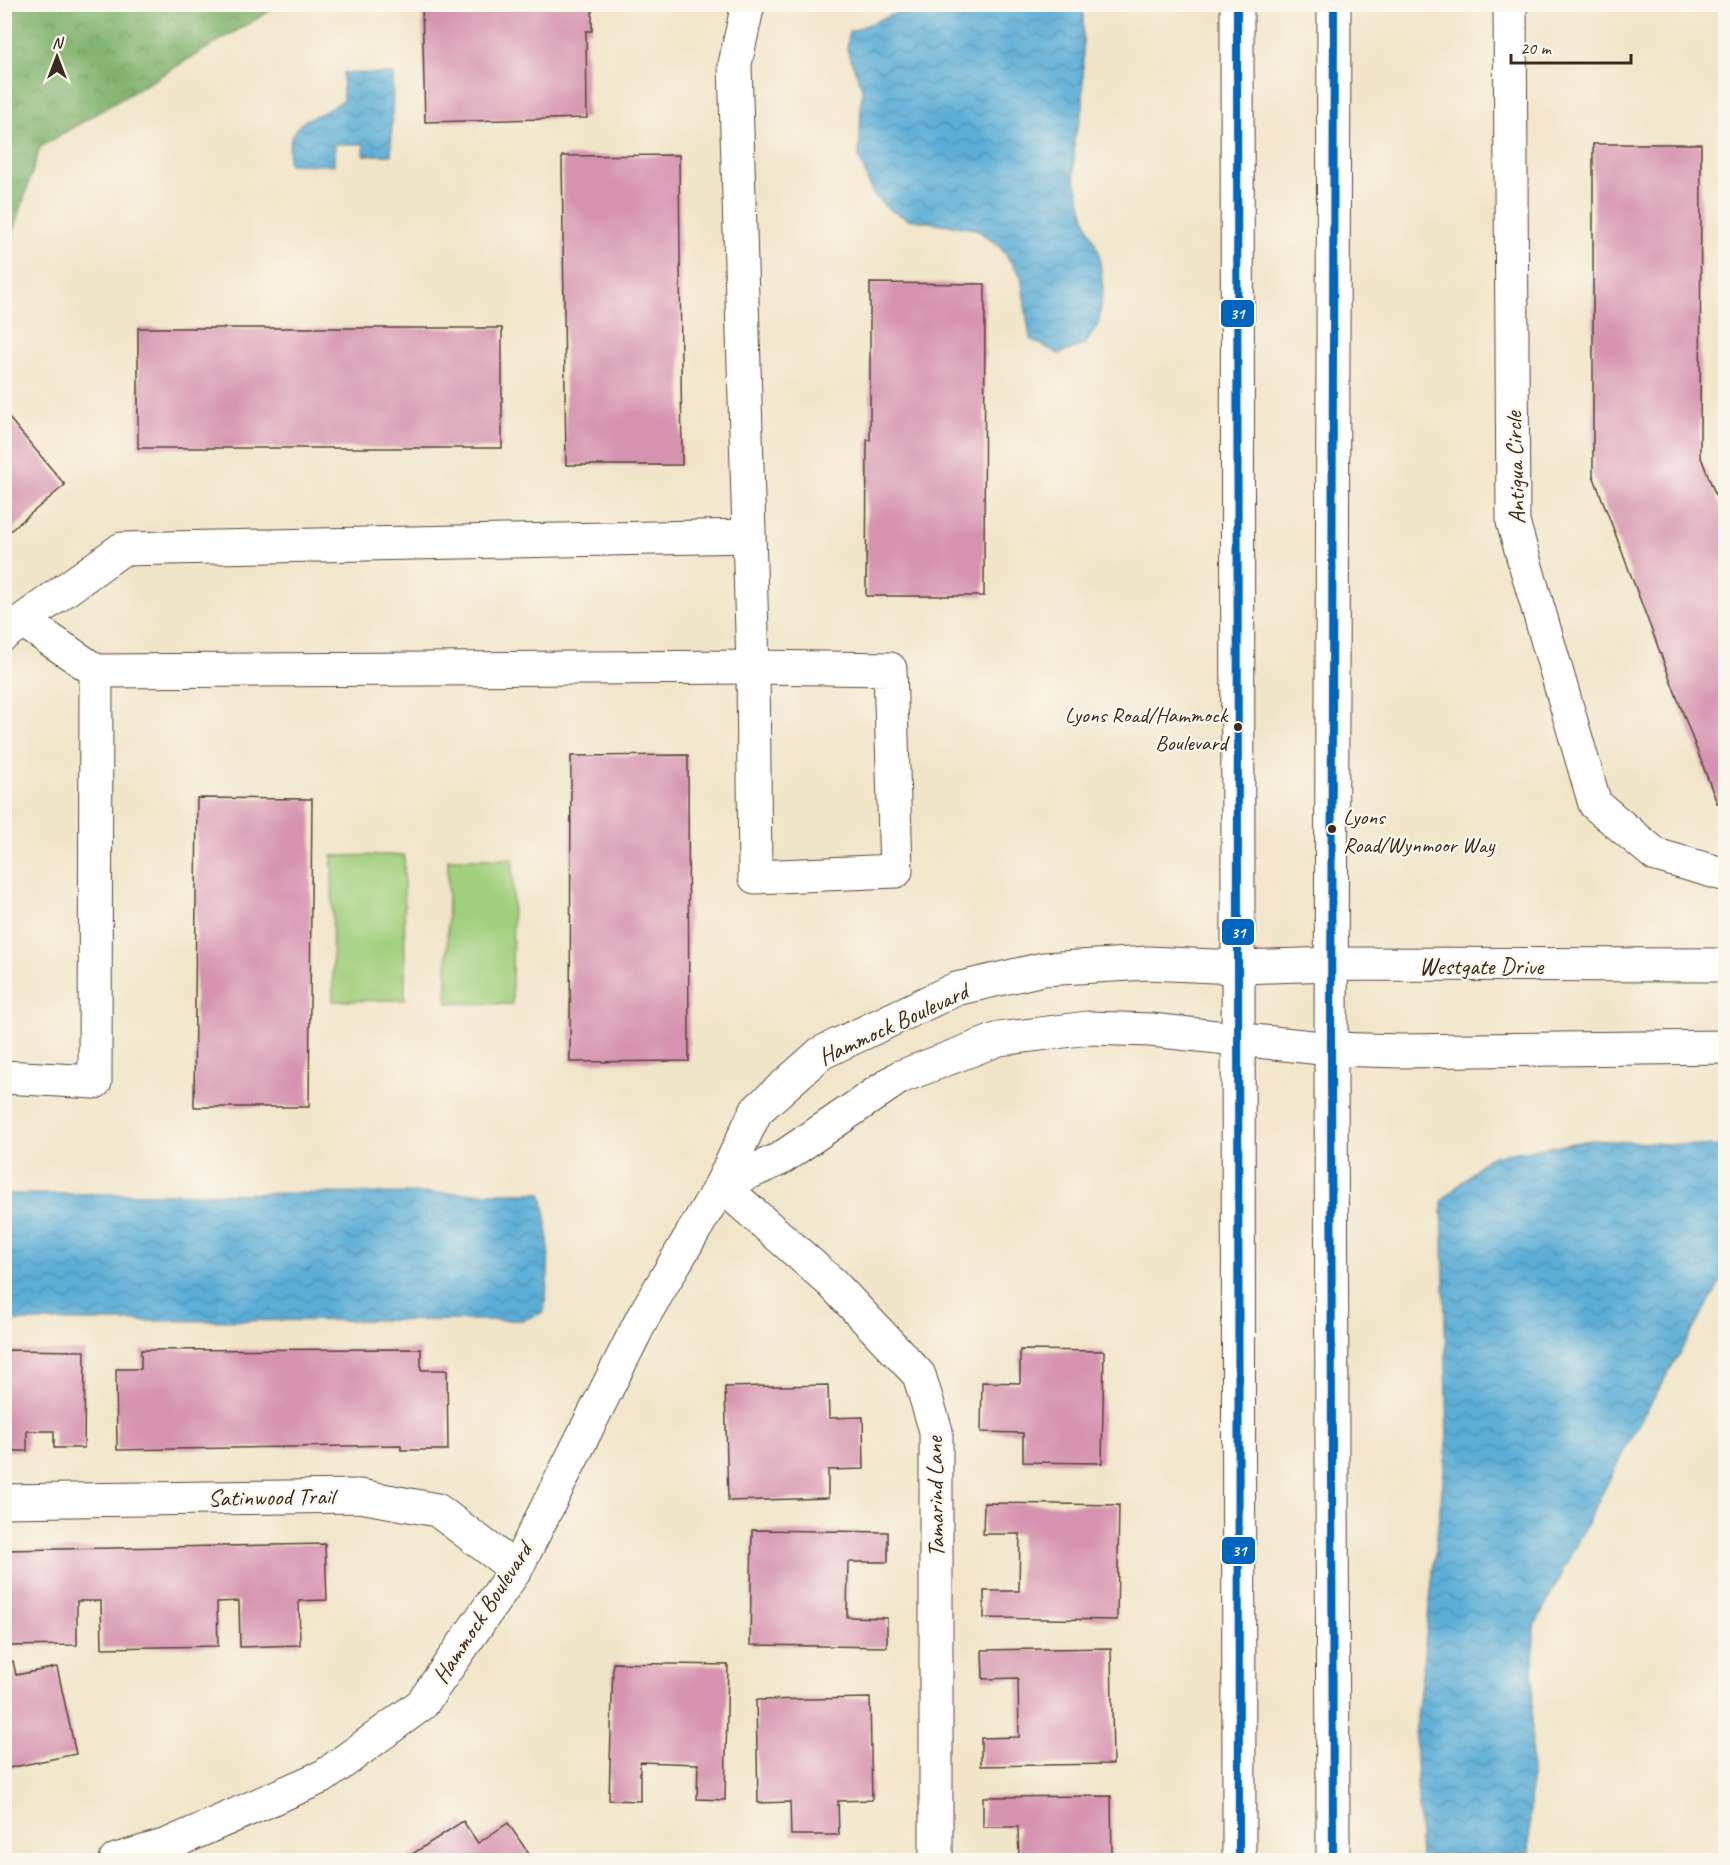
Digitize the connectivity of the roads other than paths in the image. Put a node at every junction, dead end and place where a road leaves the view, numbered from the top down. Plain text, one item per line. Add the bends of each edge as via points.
1 (748, 4) edge
2 (1237, 4) edge
3 (1334, 4) edge
4 (1510, 4) edge
5 (748, 536) junction
6 (14, 628) edge
7 (753, 667) junction
8 (96, 671) junction
9 (1725, 875) edge
10 (1332, 964) junction
11 (1725, 965) edge
12 (1236, 966) junction
13 (1240, 1039) junction
14 (1725, 1047) edge
15 (1331, 1049) junction
16 (4, 1077) edge
17 (721, 1185) junction
18 (4, 1501) edge
19 (516, 1569) junction
20 (168, 1853) edge
21 (116, 1860) edge
22 (936, 1860) edge
23 (1239, 1860) edge
24 (1333, 1860) edge

1 - 5 street via 735,64
2 - 12 street
3 - 10 street
4 - 9 street, Antigua Circle via 1513,522 1595,804 1656,855
5 - 6 street via 122,549
5 - 7 street
6 - 8 street
7 - 7 street via 755,877 896,871 890,669
7 - 8 street
8 - 16 street via 95,1082
10 - 11 street, Westgate Drive
10 - 12 street, Westgate Drive
10 - 15 street
12 - 13 street
12 - 17 street, Hammock Boulevard via 1148,963 1043,969 956,989 821,1053 756,1112
13 - 15 street
13 - 17 street via 1088,1028 999,1039 900,1077 780,1159
13 - 23 street
14 - 15 street
15 - 24 street
17 - 19 street, Hammock Boulevard via 643,1317
17 - 22 street, Tamarind Lane via 832,1283 919,1375 936,1431
18 - 19 street, Satinwood Trail via 360,1496 437,1510
19 - 20 street, Hammock Boulevard via 422,1704 324,1776
20 - 21 street, Hammock Boulevard

